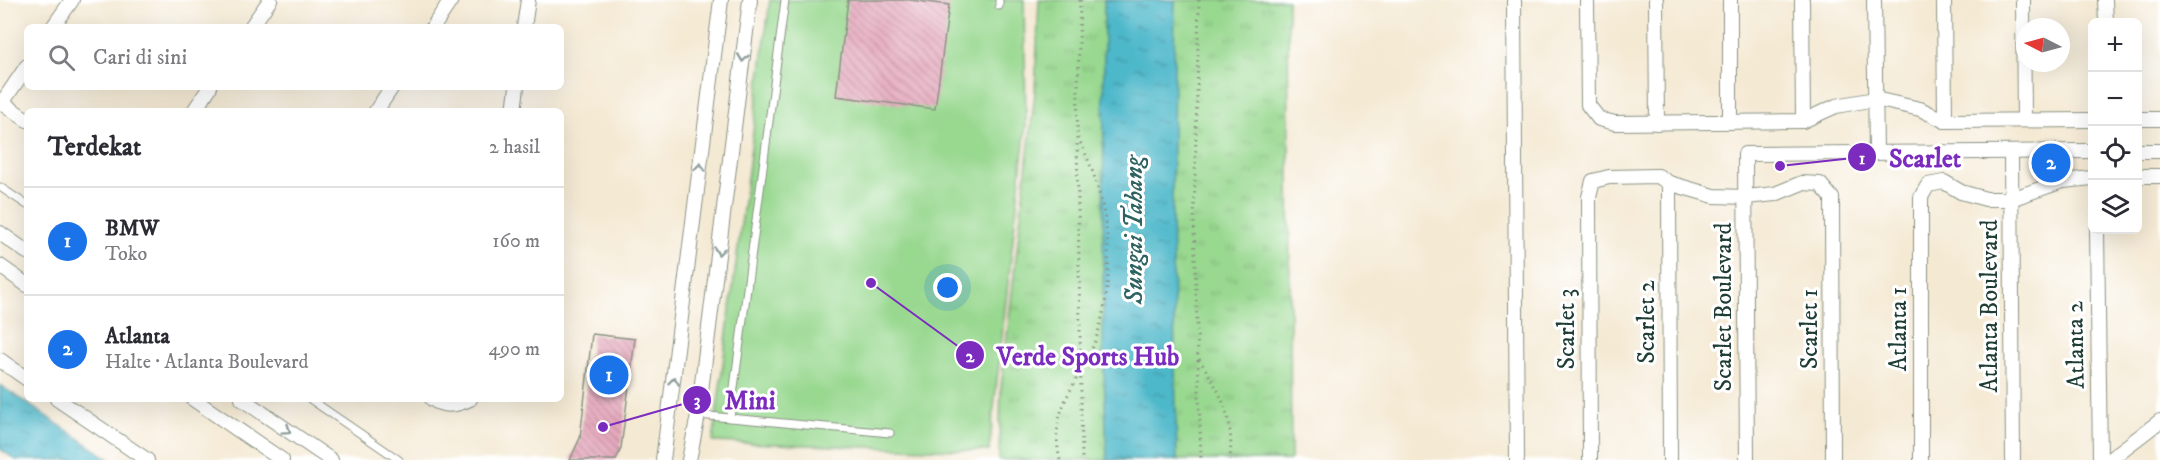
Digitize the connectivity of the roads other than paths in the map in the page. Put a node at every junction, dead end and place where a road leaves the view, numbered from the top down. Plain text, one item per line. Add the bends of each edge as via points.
1 (72, 0) edge
2 (270, 0) edge
3 (451, 0) edge
4 (528, 0) edge
5 (721, 0) edge
6 (750, 0) edge
7 (785, 0) edge
8 (1514, 0) edge
9 (1587, 0) edge
10 (1656, 0) edge
11 (1730, 0) edge
12 (1802, 0) edge
13 (1874, 0) edge
14 (1944, 0) edge
15 (2023, 0) edge
16 (2105, 0) edge
17 (2106, 18) edge
18 (55, 24) edge
19 (253, 24) edge
20 (435, 24) edge
21 (524, 24) edge
22 (24, 70) edge
23 (208, 90) edge
24 (390, 90) edge
25 (517, 90) edge
26 (1875, 99) junction
27 (1, 102) edge
28 (196, 108) edge
29 (378, 108) edge
30 (514, 108) edge
31 (24, 118) edge
32 (2142, 119) edge
33 (2160, 119) edge
34 (2024, 120) junction
35 (2088, 120) edge
36 (1803, 121) junction
37 (1945, 121) junction
38 (1730, 122) junction
39 (1657, 123) junction
40 (2088, 151) edge
41 (2142, 151) edge
42 (2160, 151) edge
43 (2011, 152) junction
44 (1876, 153) junction
45 (2142, 176) edge
46 (2160, 176) edge
47 (2088, 178) edge
48 (1669, 183) junction
49 (0, 187) edge
50 (1746, 197) junction
51 (2011, 199) junction
52 (24, 203) edge
53 (0, 233) edge
54 (2097, 234) edge
55 (24, 250) edge
56 (0, 266) edge
57 (24, 283) edge
58 (0, 360) edge
59 (24, 377) edge
60 (61, 402) edge
61 (197, 402) edge
62 (246, 402) edge
63 (314, 402) edge
64 (436, 402) edge
65 (464, 402) edge
66 (698, 415) junction
67 (730, 418) junction
68 (2160, 421) edge
69 (890, 433) dead end
70 (147, 460) edge
71 (282, 460) edge
72 (332, 460) edge
73 (399, 460) edge
74 (663, 460) edge
75 (689, 460) edge
76 (1517, 460) edge
77 (1590, 460) edge
78 (1670, 460) edge
79 (1747, 460) edge
80 (1833, 460) edge
81 (1921, 460) edge
82 (2013, 460) edge
83 (2100, 460) edge
84 (2109, 460) edge

1 - 18 street
2 - 19 street
3 - 20 street
4 - 21 street
74 -> 5 street
6 -> 66 street
7 - 67 lane
8 - 76 street
9 - 39 street via 1588,105 1599,119
10 - 39 street
11 - 38 street
12 - 36 street
13 - 26 street
14 - 37 street
15 - 34 street
16 - 17 street
22 - 27 street
23 - 28 street
24 - 29 street
25 - 30 street
26 - 36 street via 1836,106
26 - 37 street via 1920,109
26 - 44 street
27 - 31 street
32 - 33 street
34 - 35 street
34 - 37 street
36 - 38 street
38 - 39 street
40 - 43 street
41 - 42 street
43 - 44 street
43 - 51 street, Atlanta Boulevard
44 - 50 street, Scarlet Boulevard via 1745,154
45 - 46 street
47 - 51 street via 2063,181
48 - 50 street via 1714,196
48 - 77 street, Scarlet 3 via 1658,176 1593,181 1589,197
48 - 78 street, Scarlet 2
49 - 52 lane
50 - 79 street, Scarlet Boulevard
50 - 80 street, Scarlet 1 via 1775,195 1802,183 1820,184 1832,198
51 - 81 street, Atlanta 1 via 1986,199 1960,192 1944,182 1928,185 1921,197
51 - 82 street, Atlanta Boulevard
53 - 55 street
54 - 83 street, Atlanta 2
56 - 57 street
58 - 59 street
60 - 70 street
61 - 71 street
62 -> 72 street
63 - 73 lane
64 - 65 street via 455,406
66 - 67 lane
66 - 75 street
67 - 69 lane
68 - 84 street

